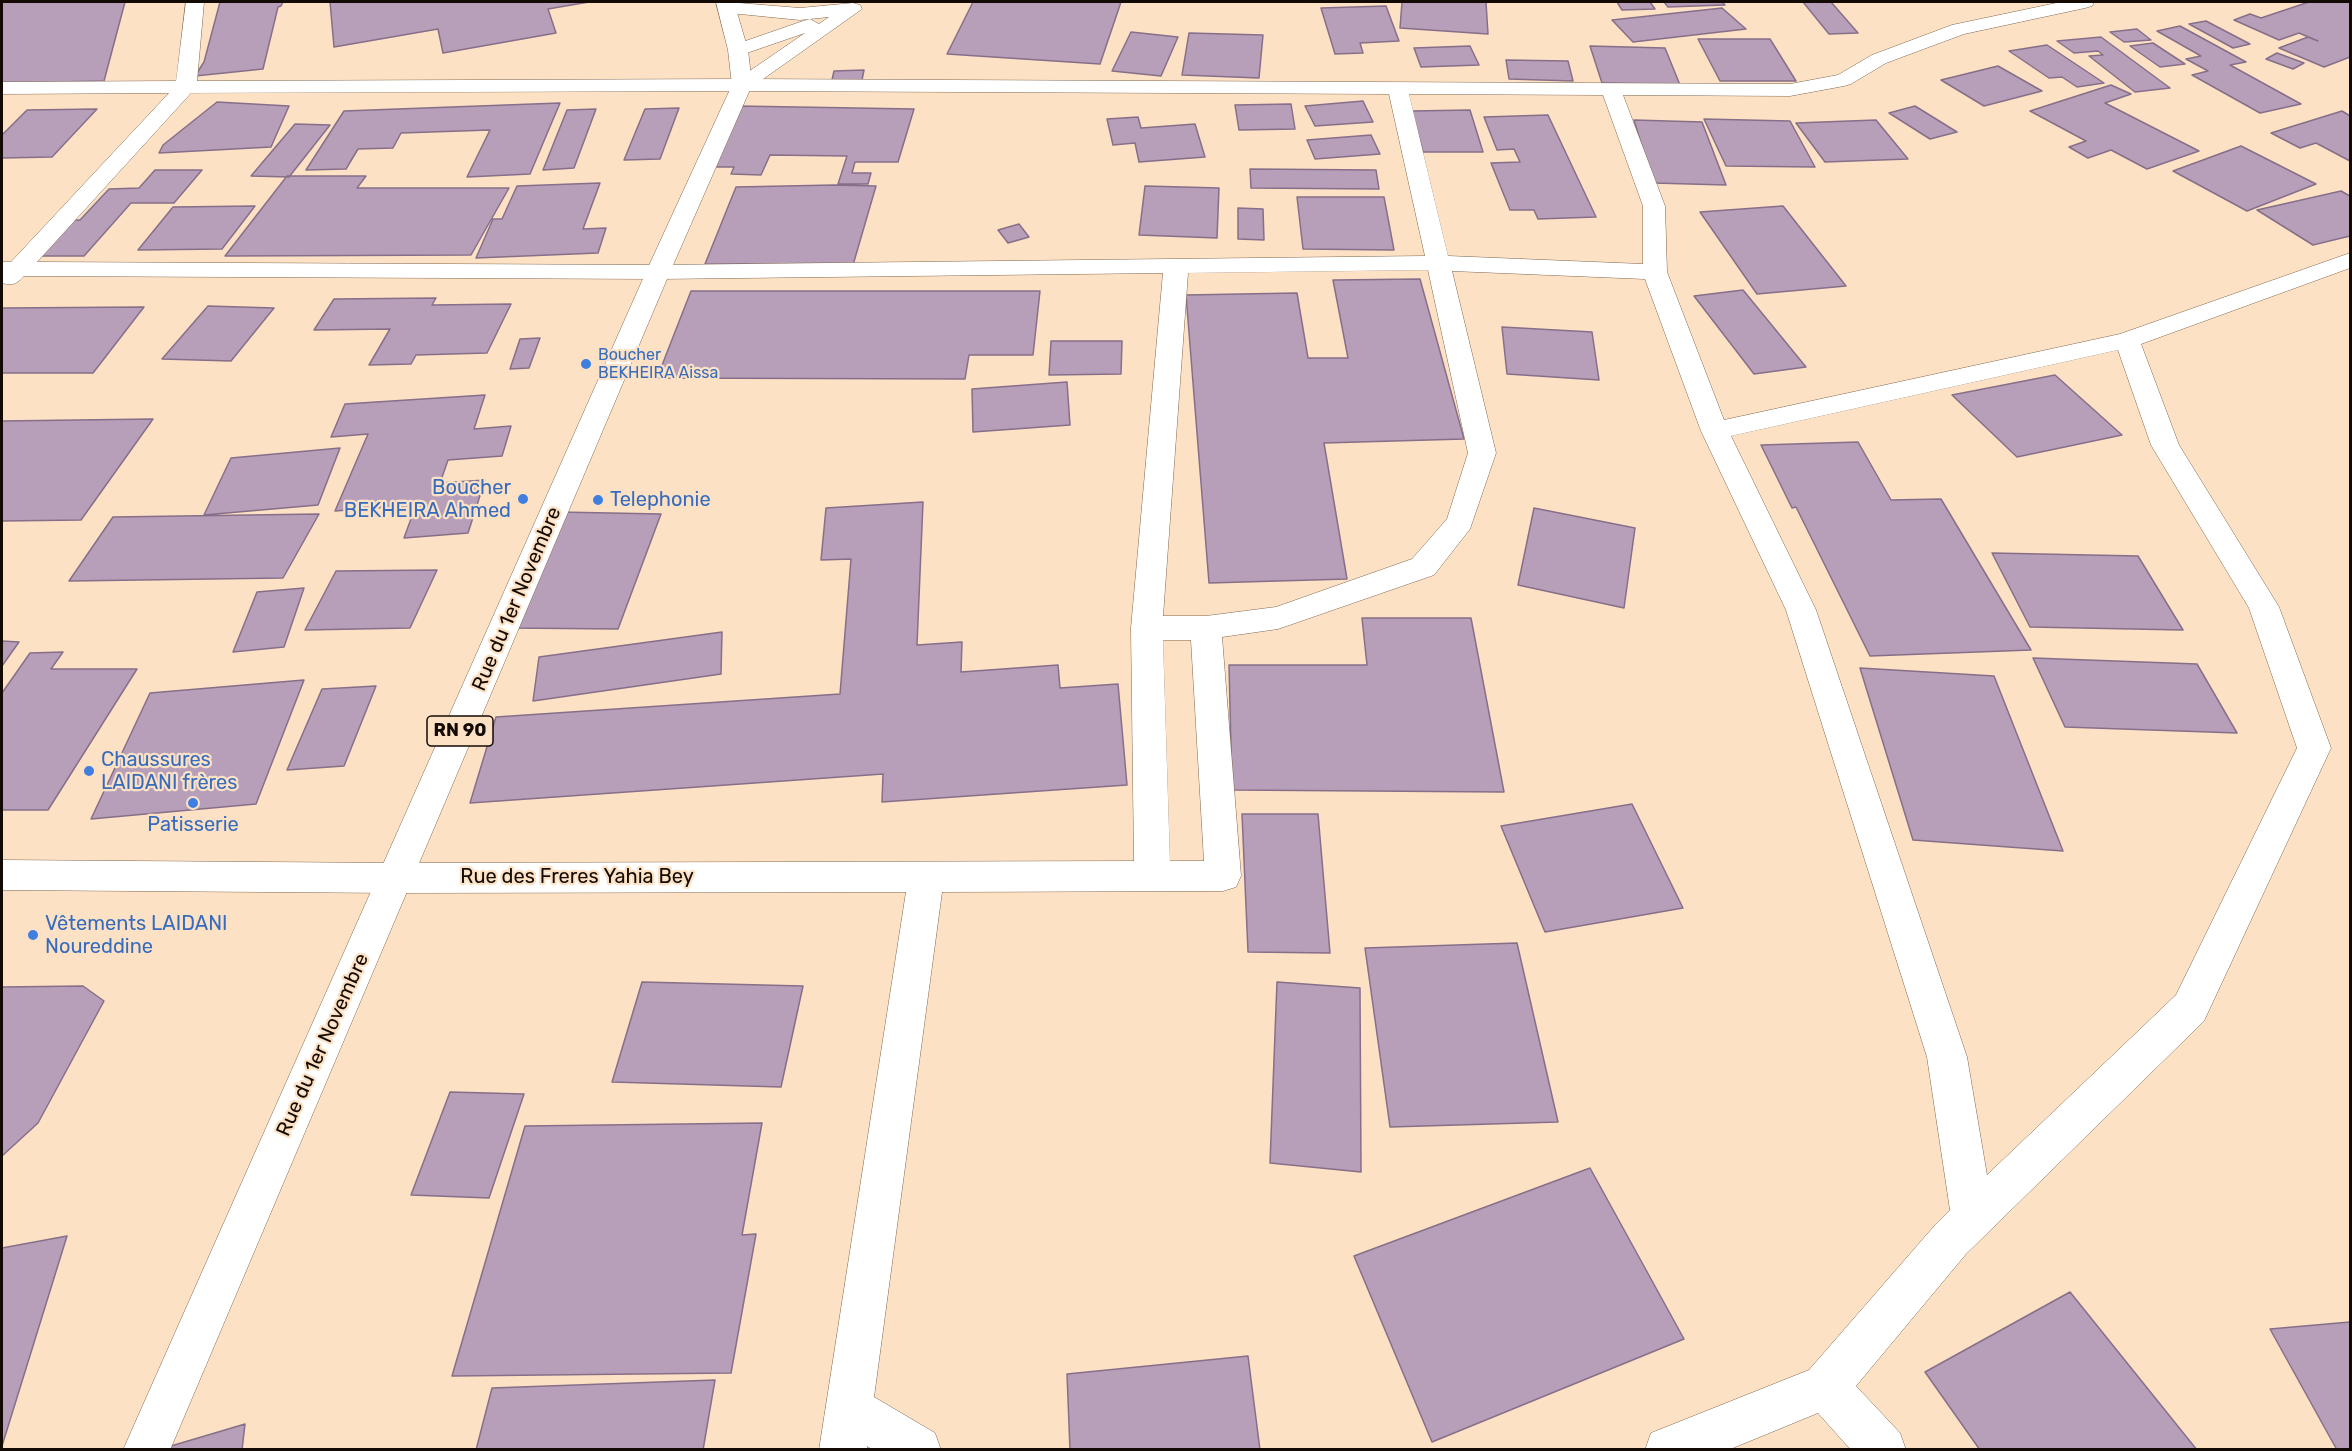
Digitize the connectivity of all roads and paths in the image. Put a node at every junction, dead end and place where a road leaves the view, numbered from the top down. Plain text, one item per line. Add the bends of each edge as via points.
1 (195, 2) edge
2 (2085, 2) edge
3 (726, 4) edge
4 (859, 5) edge
5 (738, 50) junction
6 (742, 85) junction
7 (186, 87) junction
8 (2, 88) edge
9 (1398, 90) junction
10 (1611, 90) junction
11 (2350, 260) edge
12 (1439, 263) junction
13 (1176, 267) junction
14 (658, 272) junction
15 (1654, 272) junction
16 (7, 274) edge
17 (2127, 340) junction
18 (1715, 431) junction
19 (1147, 628) junction
20 (1206, 628) junction
21 (2, 875) edge
22 (1152, 875) junction
23 (926, 876) junction
24 (396, 878) junction
25 (1972, 1218) junction
26 (1825, 1387) junction
27 (846, 1429) edge
28 (146, 1449) edge
29 (918, 1449) edge
30 (1668, 1449) edge
31 (1883, 1449) edge

1 - 7 street
2 - 10 street via 1959,29 1879,59 1844,80 1790,90
3 - 4 street via 800,14
3 - 5 street
4 - 5 street
4 - 6 street
5 - 6 street
6 - 7 street
6 - 9 street
6 - 14 street, Rue du 1er Novembre / RN 90
7 - 8 street
7 - 16 street
9 - 10 street
9 - 12 street
10 - 15 street via 1654,206
11 - 17 street
12 - 13 street
12 - 15 street
12 - 20 street via 1482,453 1460,522 1423,567 1278,618
13 - 14 street
13 - 19 street
14 - 16 street
14 - 24 street, Rue du 1er Novembre / RN 90
15 - 18 street
17 - 18 street
17 - 25 street via 2164,445 2264,607 2314,748 2190,1008
18 - 25 street via 1801,610 1947,1057
19 - 20 street
19 - 22 street
20 - 22 street, Rue des Freres Yahia Bey via 1224,876
21 - 24 street, Rue des Freres Yahia Bey
22 - 23 street, Rue des Freres Yahia Bey
23 - 24 street, Rue des Freres Yahia Bey
23 - 27 street
24 - 28 street, Rue du 1er Novembre / RN 90
25 - 26 street
26 - 30 street
26 - 31 street
27 - 29 street

